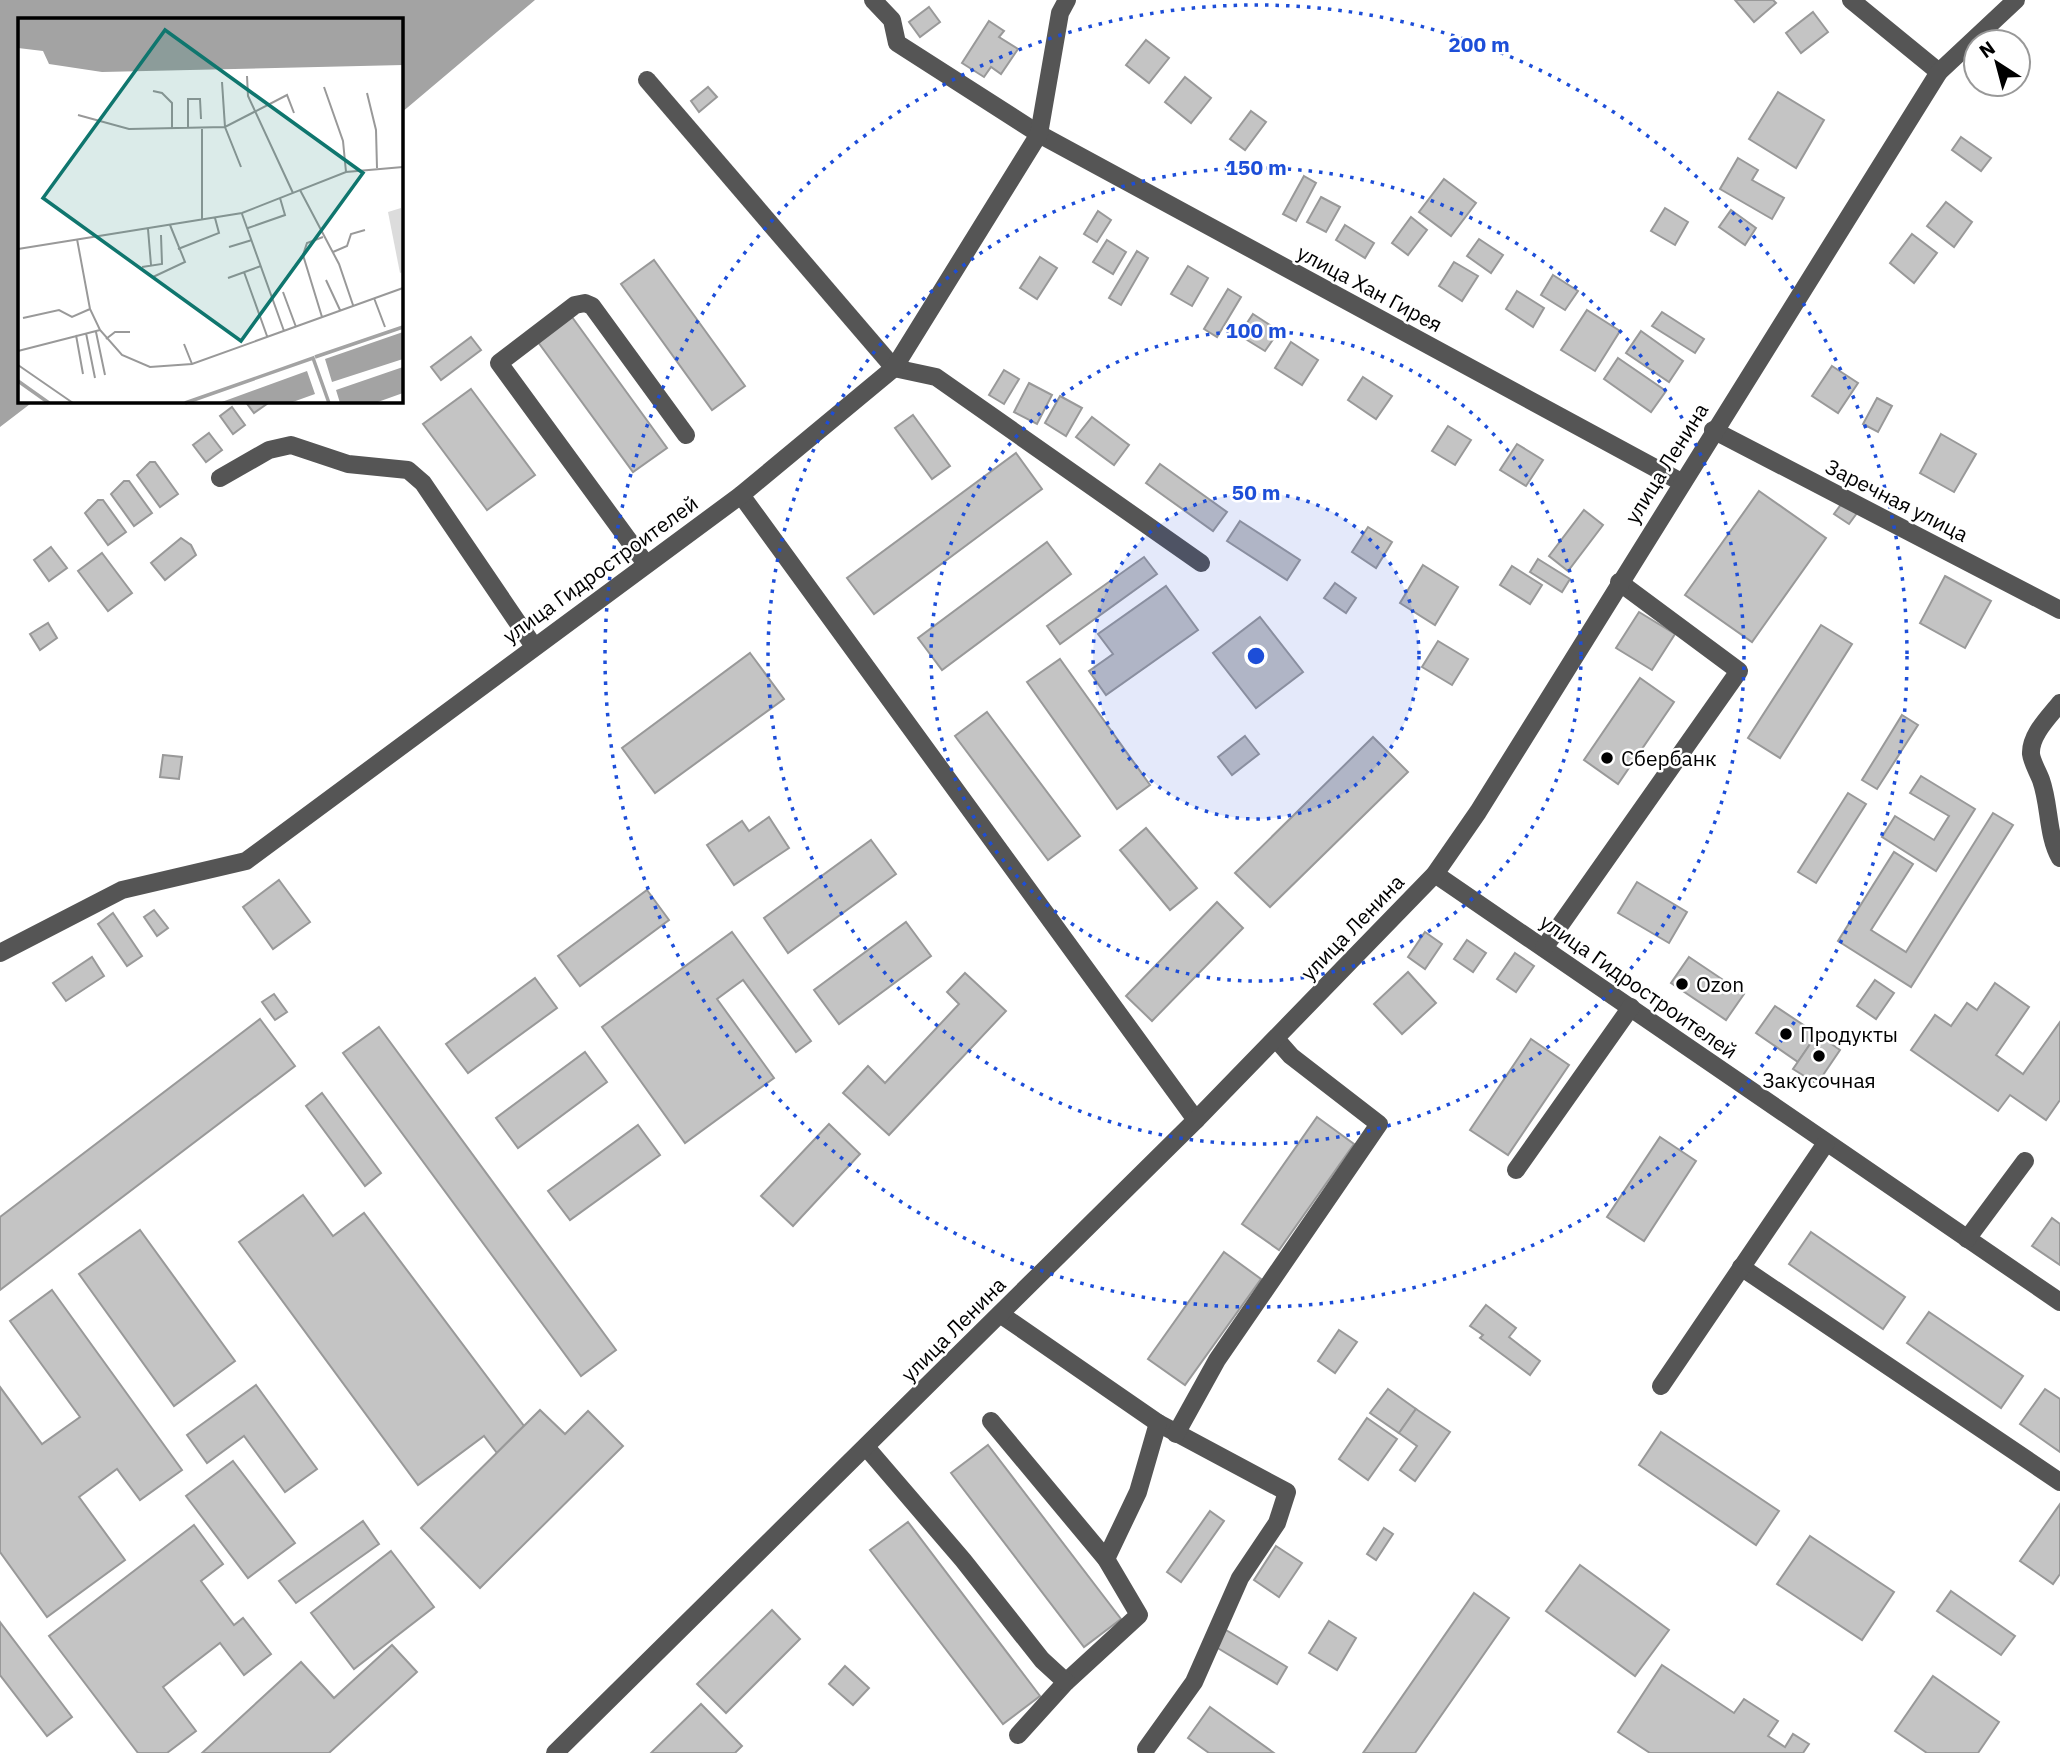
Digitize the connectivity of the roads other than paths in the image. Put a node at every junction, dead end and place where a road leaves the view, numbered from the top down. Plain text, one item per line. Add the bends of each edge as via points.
1 (873, 0) edge
2 (1067, 0) edge
3 (1851, 0) edge
4 (2016, 0) edge
5 (1939, 72) junction
6 (647, 80) dead end
7 (1038, 134) junction
8 (894, 368) junction
9 (1713, 430) junction
10 (686, 435) dead end
11 (220, 478) dead end
12 (1681, 482) junction
13 (741, 495) junction
14 (1201, 563) dead end
15 (646, 564) junction
16 (1619, 582) junction
17 (2060, 610) edge
18 (533, 646) junction
19 (2060, 703) edge
20 (2060, 858) edge
21 (1435, 874) junction
22 (1544, 948) junction
23 (0, 953) edge
24 (1631, 1007) junction
25 (1276, 1039) junction
26 (1196, 1120) junction
27 (1825, 1143) junction
28 (2025, 1161) dead end
29 (1516, 1170) dead end
30 (1966, 1239) junction
31 (1741, 1266) junction
32 (2060, 1302) edge
33 (1000, 1314) junction
34 (1661, 1386) dead end
35 (991, 1421) dead end
36 (1158, 1423) junction
37 (1176, 1434) junction
38 (866, 1447) junction
39 (2060, 1482) edge
40 (1107, 1559) junction
41 (1066, 1682) junction
42 (1018, 1735) dead end
43 (1146, 1749) dead end
44 (555, 1753) edge

1 - 7 street, улица Хан Гирея via 892,20 897,43
2 - 7 street via 1060,13
3 - 5 street
4 - 5 street, улица Ленина
5 - 9 street, улица Ленина
6 - 8 street
7 - 8 street
7 - 12 street, улица Хан Гирея
8 - 13 street, улица Гидростроителей
8 - 14 street via 936,377
9 - 12 street, улица Ленина
9 - 17 street, Заречная улица
10 - 15 street via 592,306 575,305 499,363
11 - 18 street via 269,450 291,445 348,464 408,470 423,483
12 - 16 street, улица Ленина
13 - 15 street, улица Гидростроителей
13 - 26 street
15 - 18 street, улица Гидростроителей
16 - 21 street, улица Ленина
16 - 22 street via 1739,671
18 - 23 street, улица Гидростроителей via 246,861 122,890
19 - 20 street via 2038,731 2031,754
21 - 22 street, улица Гидростроителей
21 - 25 street, улица Ленина
22 - 24 street, улица Гидростроителей
24 - 27 street, улица Гидростроителей
24 - 29 street
25 - 26 street, улица Ленина
25 - 37 street via 1291,1056 1379,1124 1217,1360
26 - 33 street, улица Ленина
27 - 30 street, улица Гидростроителей
27 - 31 street
28 - 30 street
30 - 32 street, улица Гидростроителей
31 - 34 street
31 - 39 street
33 - 36 street
33 - 38 street, улица Ленина
35 - 40 street
36 - 37 street
36 - 40 street via 1138,1492
37 - 43 street via 1287,1492 1277,1523 1240,1578 1194,1682
38 - 41 street via 1024,1639
38 - 44 street, улица Ленина
40 - 41 street via 1139,1615
41 - 42 street

